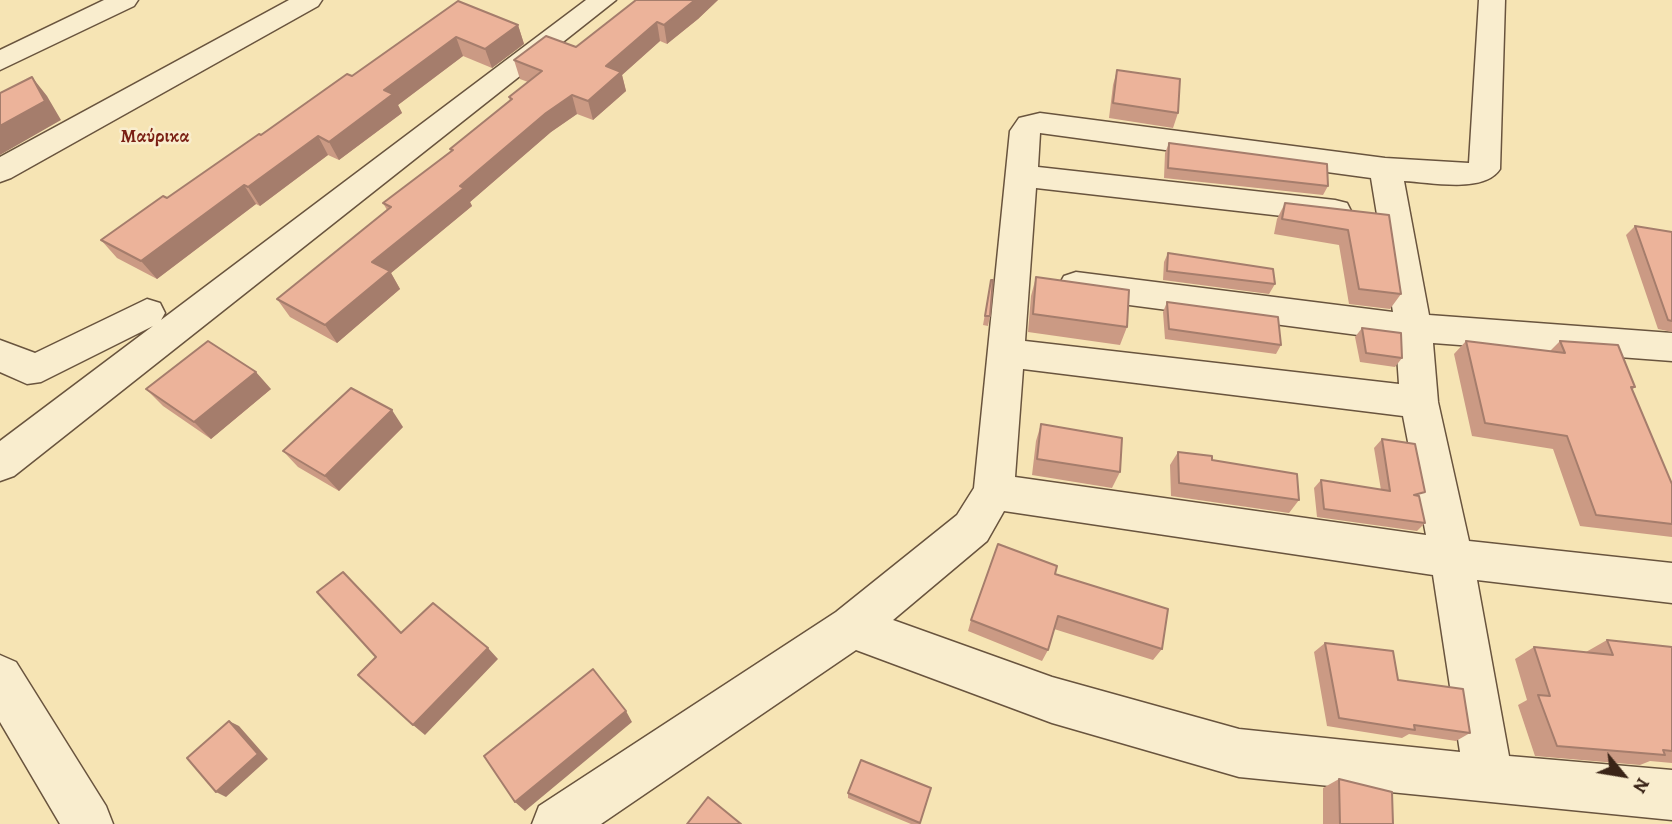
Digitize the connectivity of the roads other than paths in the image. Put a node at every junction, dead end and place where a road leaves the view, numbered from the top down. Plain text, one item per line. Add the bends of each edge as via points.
1 (125, 0) edge
2 (309, 0) edge
3 (603, 0) edge
4 (1492, 0) edge
5 (0, 61) edge
6 (1385, 169) junction
7 (0, 171) edge
8 (1021, 176) junction
9 (1396, 218) junction
10 (1012, 276) junction
11 (147, 313) dead end
12 (1413, 328) junction
13 (1672, 347) edge
14 (1006, 352) junction
15 (0, 354) edge
16 (1419, 401) junction
17 (0, 464) edge
18 (994, 492) junction
19 (1452, 558) junction
20 (1672, 583) edge
21 (852, 626) junction
22 (0, 678) edge
23 (1489, 779) junction
24 (1672, 795) edge
25 (88, 824) edge
26 (557, 824) edge

1 - 5 street
2 - 7 street
3 - 17 street
4 - 6 street via 1484,169 1473,174
6 - 8 street via 1040,122 1025,131
6 - 9 street
8 - 9 street
8 - 10 street
9 - 12 street
10 - 12 street
10 - 14 street
11 - 15 street via 41,366 27,369
12 - 13 street
12 - 16 street
14 - 16 street
14 - 18 street
16 - 19 street
18 - 19 street
18 - 21 street via 972,528
19 - 20 street
19 - 23 street
21 - 23 street via 1052,700 1239,753
21 - 26 street
22 - 25 street
23 - 24 street

